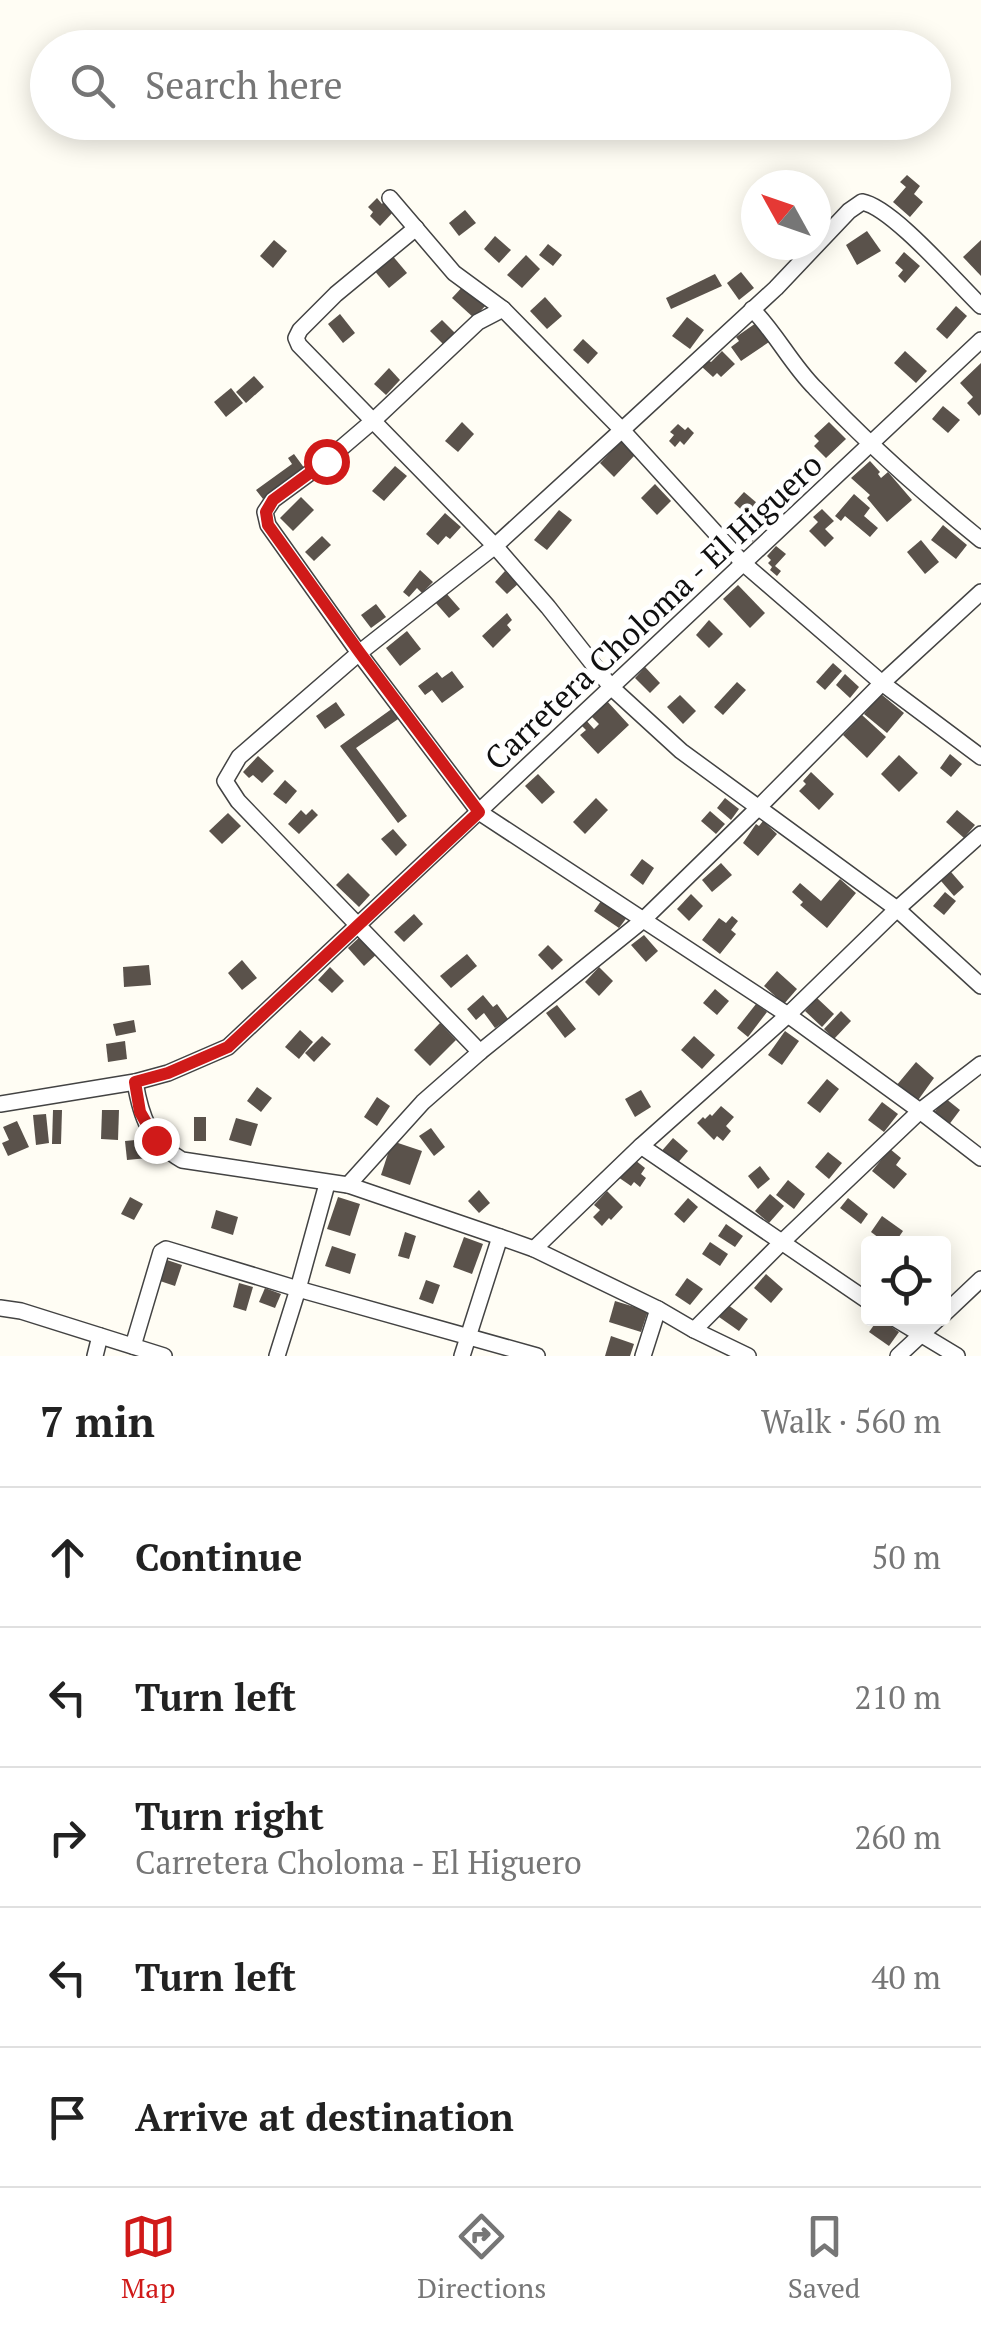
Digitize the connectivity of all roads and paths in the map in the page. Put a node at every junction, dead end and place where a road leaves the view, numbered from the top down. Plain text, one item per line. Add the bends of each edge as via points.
1 (390, 198) dead end
2 (416, 228) junction
3 (981, 306) edge
4 (502, 309) junction
5 (752, 309) junction
6 (981, 340) edge
7 (374, 420) junction
8 (622, 430) junction
9 (872, 443) junction
10 (981, 540) edge
11 (495, 546) junction
12 (743, 563) junction
13 (981, 592) edge
14 (360, 653) junction
15 (882, 682) junction
16 (611, 687) junction
17 (981, 757) edge
18 (759, 808) junction
19 (479, 812) junction
20 (981, 834) edge
21 (897, 909) junction
22 (642, 921) junction
23 (358, 926) junction
24 (981, 986) edge
25 (788, 1015) junction
26 (480, 1052) junction
27 (981, 1064) edge
28 (135, 1082) junction
29 (0, 1104) edge
30 (920, 1111) junction
31 (642, 1146) junction
32 (981, 1158) edge
33 (327, 1184) junction
34 (348, 1186) junction
35 (500, 1237) junction
36 (782, 1242) junction
37 (534, 1249) junction
38 (981, 1279) edge
39 (298, 1290) junction
40 (861, 1296) edge
41 (951, 1307) edge
42 (0, 1308) edge
43 (658, 1309) junction
44 (906, 1326) edge
45 (930, 1326) edge
46 (694, 1330) junction
47 (100, 1336) junction
48 (920, 1336) junction
49 (468, 1338) junction
50 (133, 1346) junction
51 (95, 1356) edge
52 (164, 1356) edge
53 (277, 1356) edge
54 (462, 1356) edge
55 (537, 1356) edge
56 (642, 1356) edge
57 (748, 1356) edge
58 (898, 1356) edge
59 (957, 1356) edge

1 - 2 street
2 - 4 street via 454,273
2 - 7 street via 336,294 296,338
3 - 5 street via 896,223 862,202
4 - 7 street via 478,322
4 - 8 street
5 - 8 street
5 - 9 street via 812,385
6 - 9 street, Carretera Choloma - El Higuero
7 - 11 street
7 - 14 street via 266,512 268,525
8 - 11 street
8 - 12 street
9 - 10 street
9 - 12 street, Carretera Choloma - El Higuero
11 - 14 street
11 - 16 street
12 - 15 street
12 - 16 street, Carretera Choloma - El Higuero
13 - 15 street
14 - 19 street
14 - 23 street via 239,757 225,781
15 - 17 street
15 - 18 street
16 - 18 street via 680,751
16 - 19 street, Carretera Choloma - El Higuero
18 - 21 street
18 - 22 street
19 - 22 street
19 - 23 street, Carretera Choloma - El Higuero
20 - 21 street
21 - 24 street
21 - 25 street
22 - 25 street
22 - 26 street
23 - 26 street
23 - 28 street, Carretera Choloma - El Higuero via 228,1047
25 - 30 street
25 - 31 street
26 - 34 street via 423,1102
27 - 30 street
28 - 29 street, Carretera Choloma - El Higuero
28 - 33 street via 140,1112 156,1140 182,1160
30 - 32 street
30 - 36 street
31 - 36 street
31 - 37 street
33 - 34 street
33 - 39 street
34 - 35 street
35 - 37 street
35 - 49 street
36 - 40 street
36 - 46 street
37 - 43 street
38 - 41 street
39 - 49 street
39 - 50 street via 166,1250
39 - 53 street
42 - 47 street
43 - 46 street
43 - 56 street
44 - 48 street
45 - 48 street
46 - 57 street
47 - 50 street
47 - 51 street
48 - 58 street
48 - 59 street
49 - 54 street
49 - 55 street
50 - 52 street

